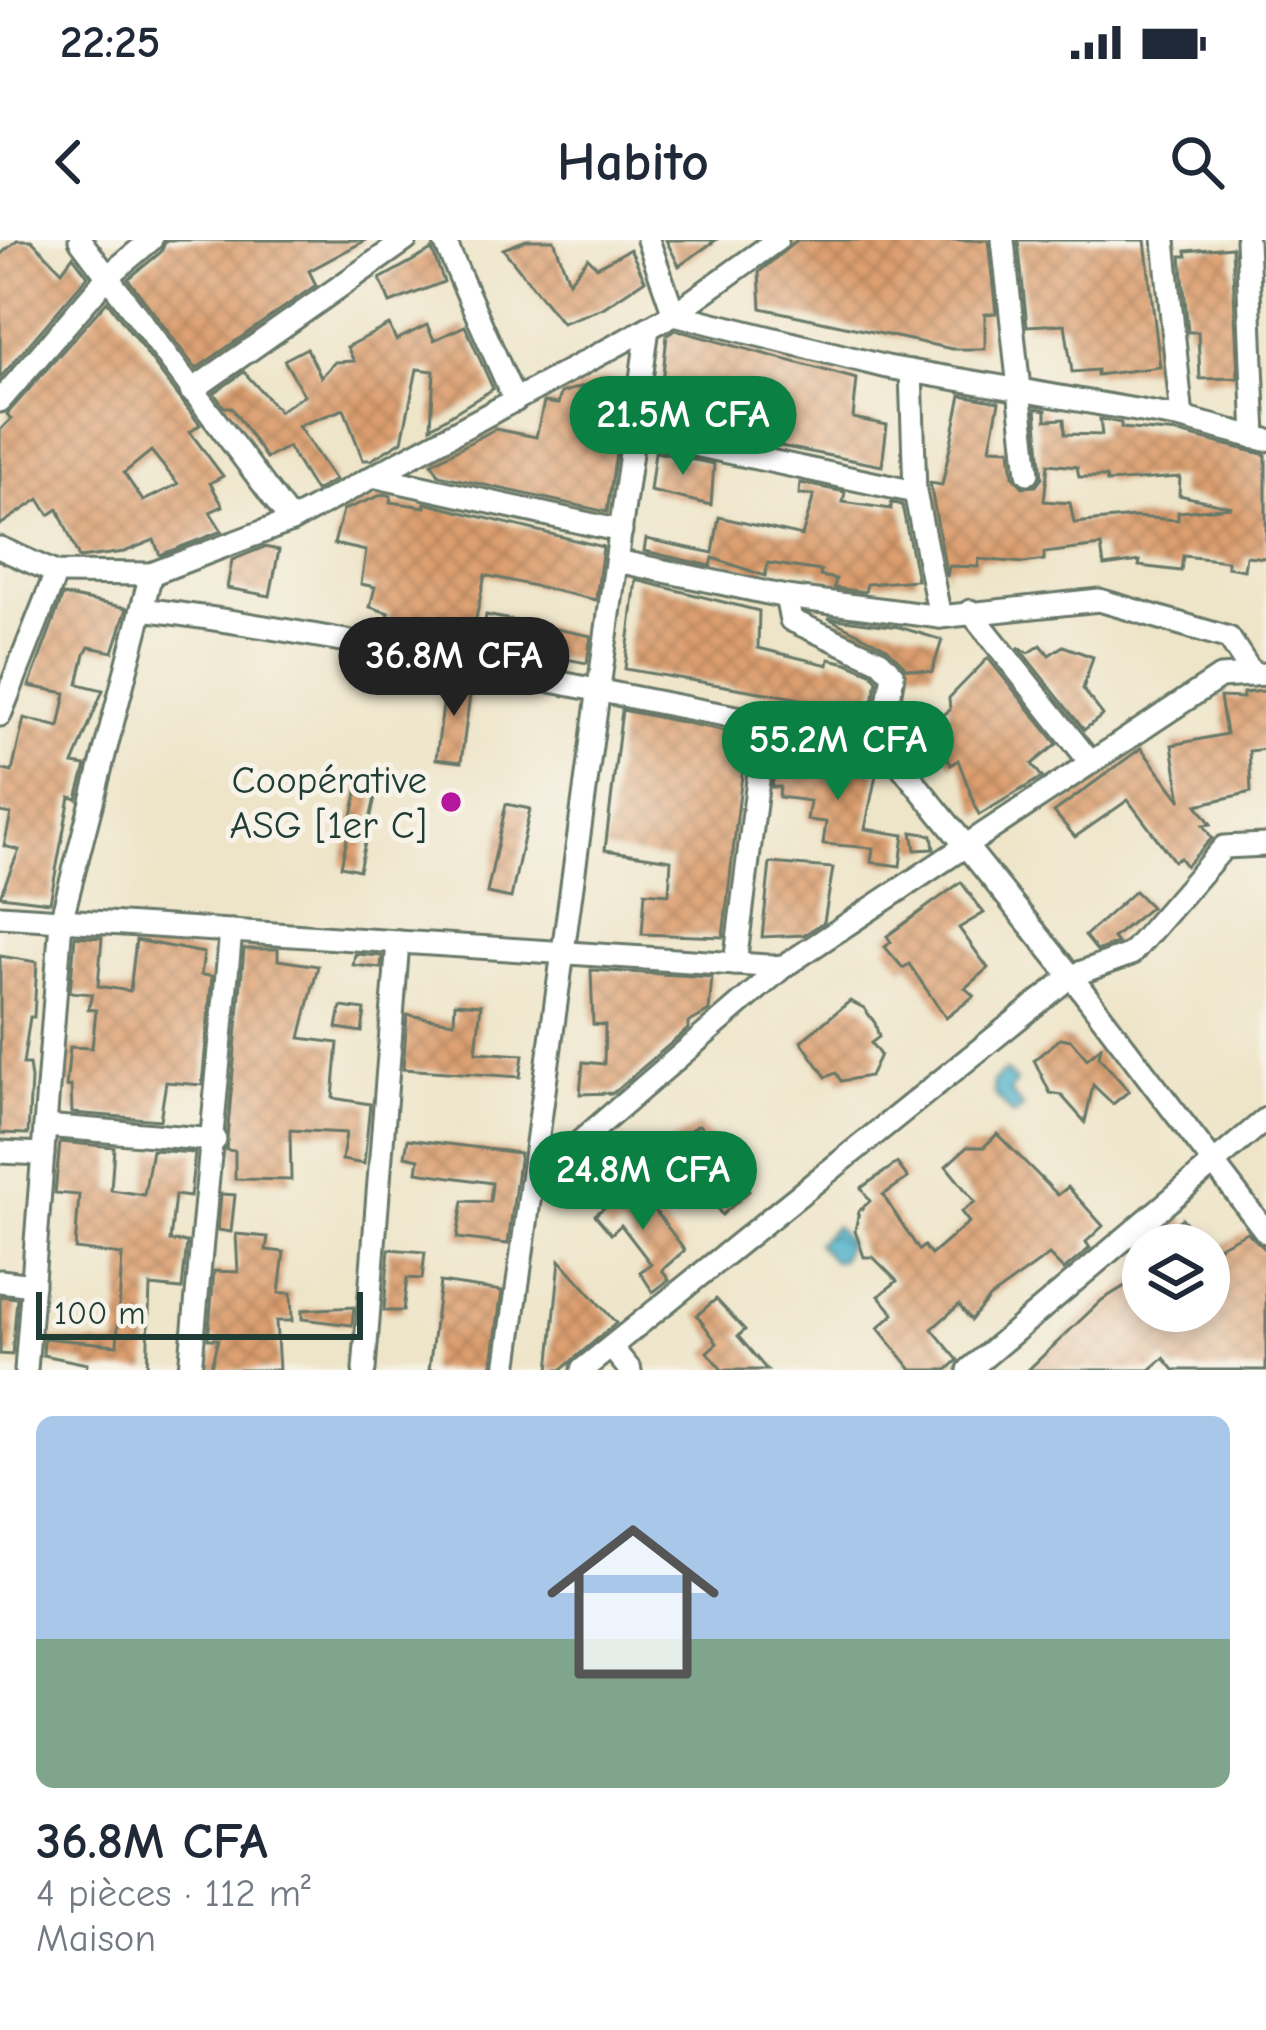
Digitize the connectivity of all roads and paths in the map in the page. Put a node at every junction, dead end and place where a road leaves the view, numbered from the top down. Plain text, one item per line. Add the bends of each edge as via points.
1 (80, 240) edge
2 (151, 240) edge
3 (406, 240) edge
4 (444, 240) edge
5 (647, 240) edge
6 (777, 240) edge
7 (1003, 240) edge
8 (1164, 240) edge
9 (1247, 240) edge
10 (110, 275) junction
11 (674, 314) junction
12 (648, 328) junction
13 (911, 371) junction
14 (1022, 390) junction
15 (191, 391) junction
16 (0, 401) edge
17 (515, 401) junction
18 (1182, 418) junction
19 (634, 432) junction
20 (1261, 439) edge
21 (1028, 473) dead end
22 (376, 477) junction
23 (915, 492) junction
24 (291, 521) junction
25 (621, 531) junction
26 (0, 548) edge
27 (617, 561) junction
28 (56, 573) junction
29 (151, 574) junction
30 (786, 597) junction
31 (142, 609) junction
32 (970, 611) junction
33 (940, 617) junction
34 (1260, 675) edge
35 (6, 682) edge
36 (600, 689) junction
37 (0, 715) edge
38 (765, 724) junction
39 (881, 741) junction
40 (1090, 763) junction
41 (1266, 845) edge
42 (966, 846) junction
43 (0, 916) edge
44 (62, 920) junction
45 (231, 932) junction
46 (398, 942) junction
47 (564, 953) junction
48 (735, 964) junction
49 (783, 967) junction
50 (1071, 976) junction
51 (1266, 1119) edge
52 (45, 1126) junction
53 (215, 1140) junction
54 (0, 1152) edge
55 (43, 1154) junction
56 (1213, 1164) junction
57 (531, 1184) junction
58 (1266, 1232) edge
59 (0, 1281) edge
60 (33, 1285) junction
61 (611, 1347) junction
62 (507, 1363) edge
63 (26, 1370) edge
64 (190, 1370) edge
65 (364, 1370) edge
66 (528, 1370) edge
67 (582, 1370) edge
68 (630, 1370) edge
69 (969, 1370) edge

1 - 10 street
2 - 10 street
3 - 15 street
4 - 17 street
5 - 11 street
6 - 11 street
7 - 14 street
8 - 18 street
9 - 20 street
10 - 15 street
10 - 16 street
11 - 12 street
11 - 13 street
12 - 17 street
12 - 19 street
13 - 14 street
13 - 23 street
14 - 18 street
14 - 21 street
15 - 24 street
17 - 22 street
18 - 20 street
19 - 23 street
19 - 25 street
22 - 24 street
22 - 25 street
23 - 33 street
24 - 29 street
25 - 27 street
26 - 28 street
27 - 30 street
27 - 36 street
28 - 29 street
28 - 35 street
29 - 31 street
30 - 33 street
30 - 39 street via 791,620 893,675
31 - 36 street via 286,627
31 - 44 street
32 - 33 street
32 - 34 street via 1099,600 1229,638
32 - 40 street
34 - 40 street via 1220,677
35 - 37 street
36 - 38 street
36 - 47 street
38 - 39 street
38 - 48 street
39 - 42 street
40 - 42 street
41 - 50 street via 1224,847 1131,954
42 - 49 street
42 - 50 street
43 - 44 street
44 - 45 street
44 - 52 street
45 - 46 street
45 - 53 street
46 - 47 street
46 - 65 street
47 - 48 street
47 - 57 street
48 - 49 street
49 - 57 street
50 - 56 street
50 - 61 street
51 - 56 street
52 - 53 street
52 - 55 street
53 - 64 street
54 - 55 street
55 - 60 street
56 - 58 street
56 - 69 street
57 - 62 street
59 - 60 street
60 - 63 street
61 - 67 street
61 - 68 street
62 - 66 street

